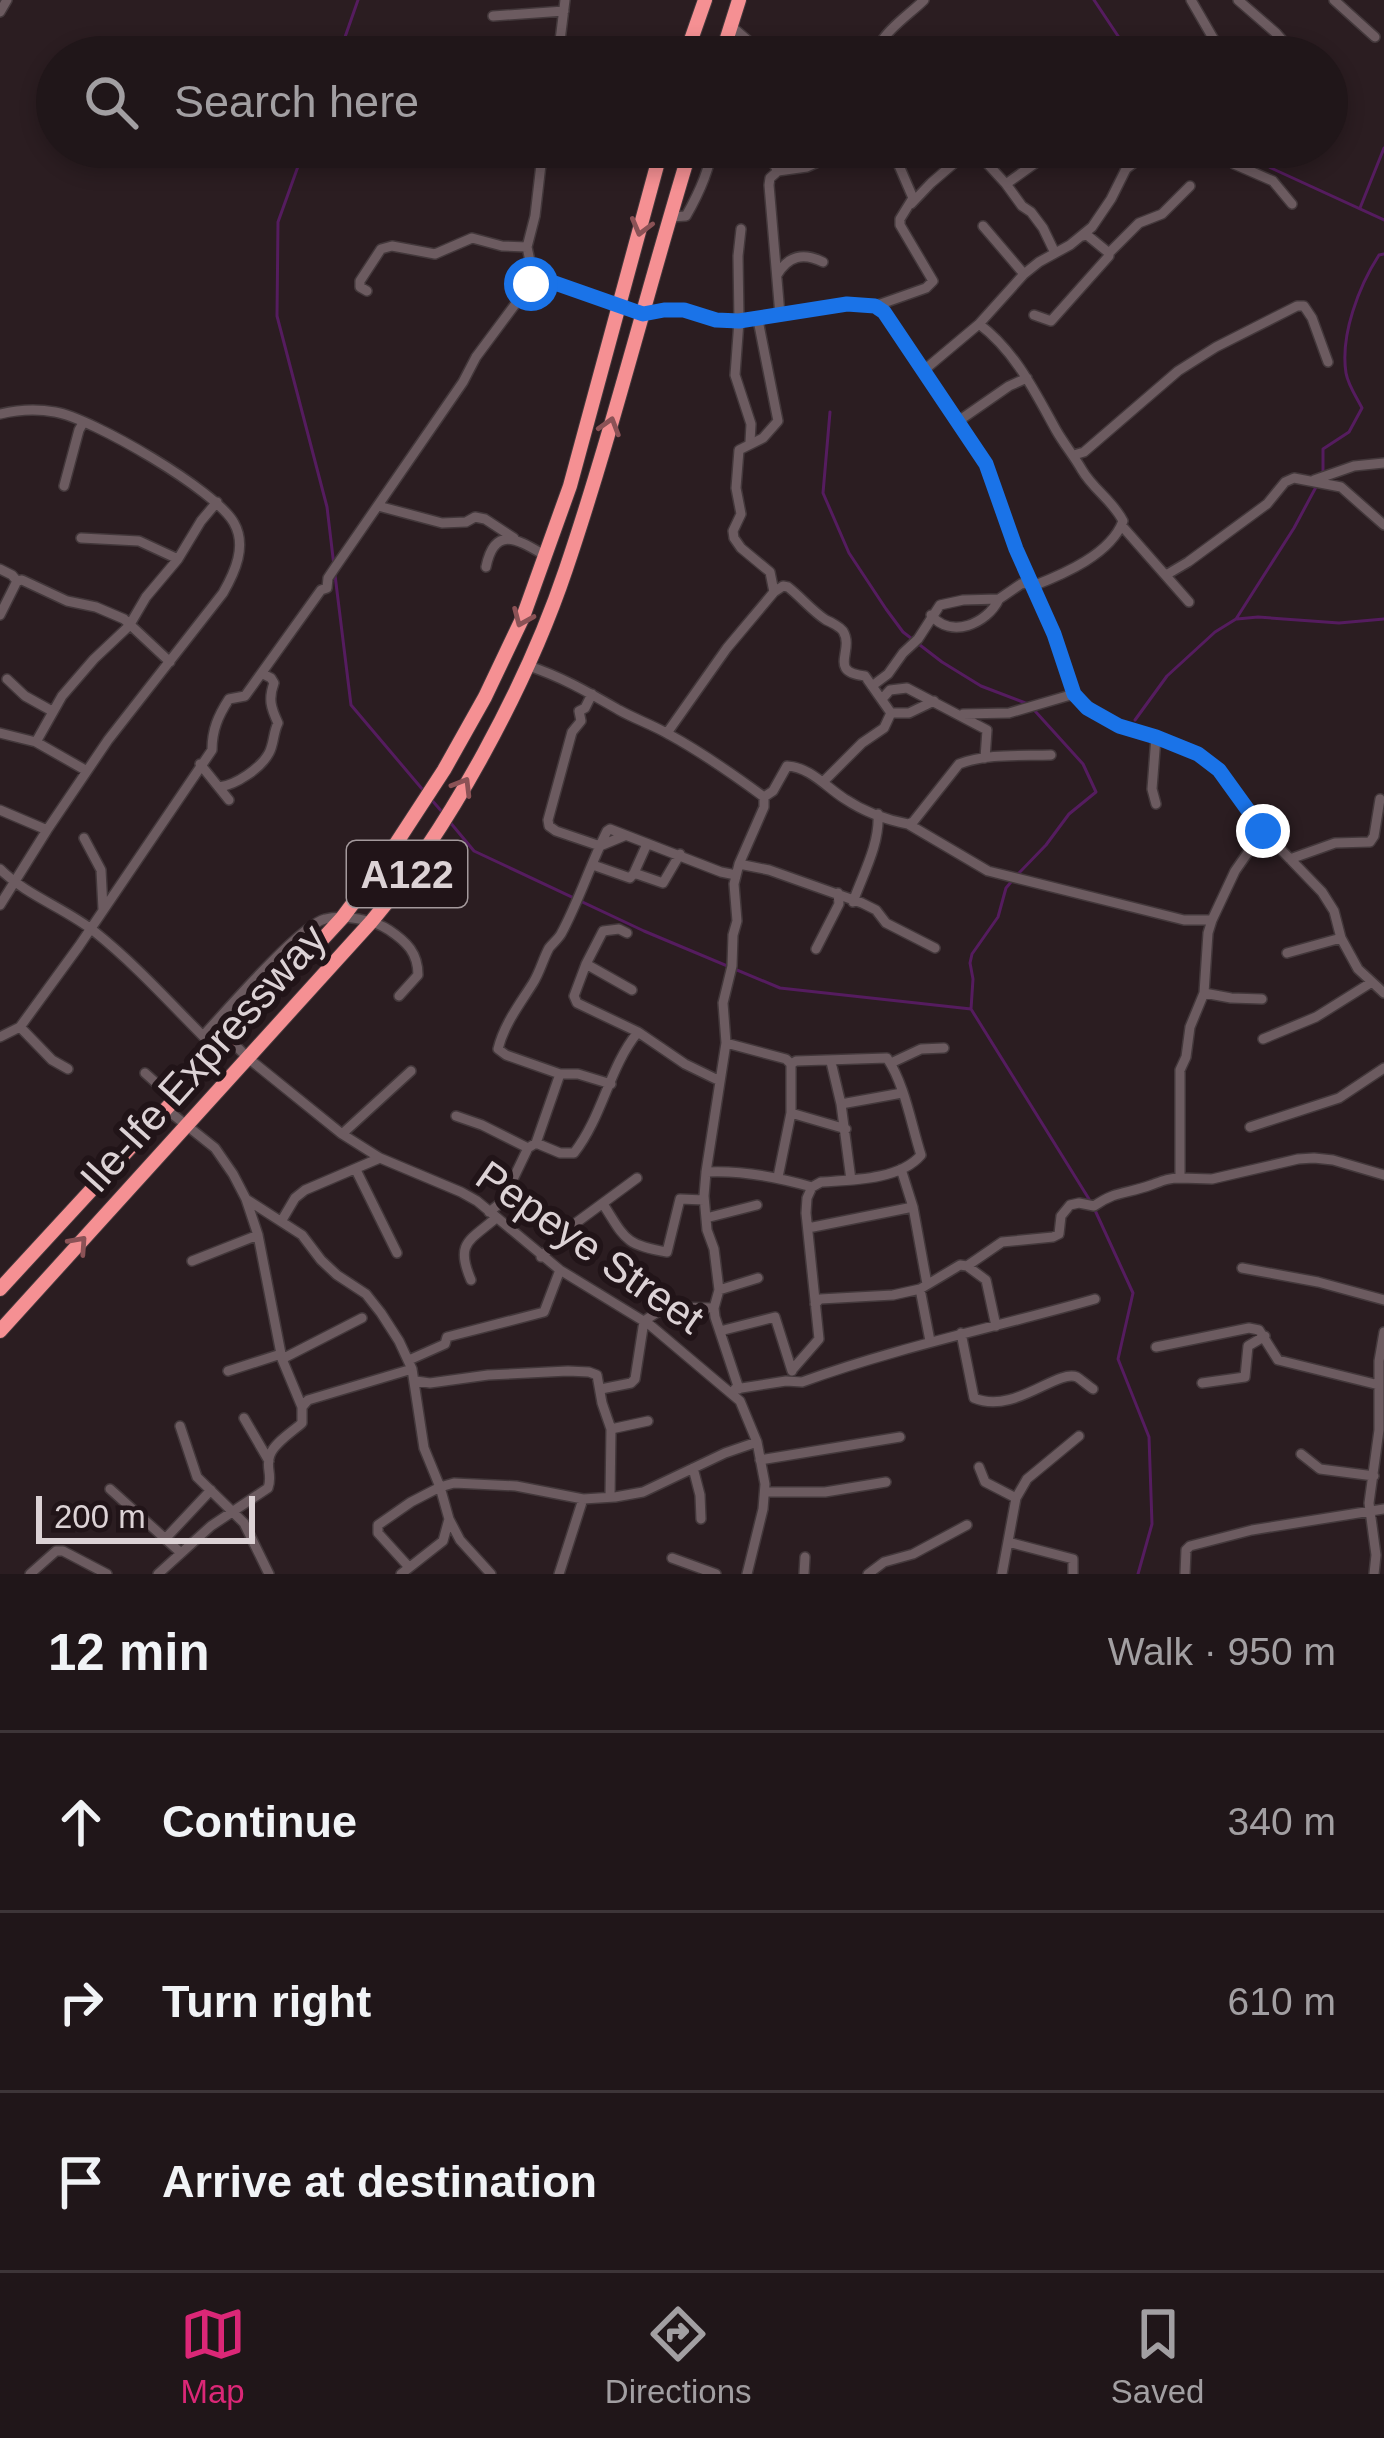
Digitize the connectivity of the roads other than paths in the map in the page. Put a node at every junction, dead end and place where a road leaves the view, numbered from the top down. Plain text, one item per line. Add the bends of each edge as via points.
1 (7, 0) edge
2 (705, 0) edge
3 (739, 0) edge
4 (923, 0) edge
5 (1191, 0) edge
6 (1238, 0) edge
7 (1334, 0) edge
8 (564, 6) edge
9 (0, 12) edge
10 (493, 16) dead end
11 (731, 26) junction
12 (560, 36) edge
13 (693, 36) edge
14 (728, 36) edge
15 (744, 36) edge
16 (883, 36) edge
17 (1212, 36) edge
18 (1279, 36) edge
19 (1376, 37) dead end
20 (541, 168) edge
21 (657, 168) edge
22 (685, 168) edge
23 (708, 168) edge
24 (776, 168) edge
25 (800, 168) edge
26 (900, 168) edge
27 (949, 168) edge
28 (992, 168) edge
29 (1028, 168) edge
30 (1127, 168) edge
31 (1243, 168) edge
32 (778, 171) junction
33 (1006, 184) junction
34 (1190, 186) dead end
35 (911, 204) junction
36 (1292, 204) dead end
37 (671, 217) junction
38 (983, 226) dead end
39 (741, 229) dead end
40 (1083, 236) junction
41 (527, 247) junction
42 (1054, 253) junction
43 (1108, 253) junction
44 (823, 262) dead end
45 (1024, 274) junction
46 (532, 275) junction
47 (777, 275) junction
48 (368, 291) dead end
49 (620, 306) junction
50 (879, 309) junction
51 (643, 314) junction
52 (780, 315) junction
53 (1034, 315) dead end
54 (758, 320) junction
55 (739, 321) junction
56 (979, 324) junction
57 (1328, 362) dead end
58 (923, 371) junction
59 (1027, 378) junction
60 (0, 414) edge
61 (957, 422) junction
62 (83, 423) junction
63 (750, 442) junction
64 (1074, 455) junction
65 (1384, 464) edge
66 (1314, 481) junction
67 (64, 486) dead end
68 (217, 502) junction
69 (378, 506) junction
70 (1384, 525) edge
71 (1122, 526) junction
72 (81, 538) dead end
73 (514, 538) junction
74 (178, 559) junction
75 (545, 559) junction
76 (486, 567) dead end
77 (0, 569) edge
78 (566, 570) junction
79 (1166, 575) junction
80 (16, 581) junction
81 (1032, 584) junction
82 (774, 592) junction
83 (1000, 599) junction
84 (1189, 602) dead end
85 (0, 615) edge
86 (931, 615) junction
87 (130, 626) junction
88 (170, 662) junction
89 (526, 665) junction
90 (263, 674) junction
91 (7, 679) dead end
92 (872, 686) junction
93 (592, 694) junction
94 (1074, 694) junction
95 (882, 699) junction
96 (934, 701) junction
97 (52, 711) junction
98 (891, 713) junction
99 (974, 719) junction
100 (0, 733) edge
101 (667, 733) junction
102 (1156, 737) junction
103 (37, 742) junction
104 (1051, 755) dead end
105 (985, 758) junction
106 (200, 764) junction
107 (87, 771) junction
108 (823, 782) junction
109 (219, 787) junction
110 (764, 797) junction
111 (1380, 799) dead end
112 (230, 800) dead end
113 (1156, 805) dead end
114 (0, 810) edge
115 (878, 814) junction
116 (908, 824) junction
117 (46, 830) junction
118 (1263, 831) junction
119 (84, 838) dead end
120 (1370, 842) junction
121 (647, 844) junction
122 (1384, 844) edge
123 (600, 846) junction
124 (680, 854) junction
125 (1290, 859) junction
126 (593, 865) junction
127 (0, 869) edge
128 (738, 869) junction
129 (634, 873) junction
130 (14, 883) junction
131 (838, 893) junction
132 (853, 902) junction
133 (0, 904) edge
134 (103, 909) junction
135 (343, 918) junction
136 (1212, 920) junction
137 (371, 922) junction
138 (91, 928) junction
139 (627, 933) dead end
140 (1341, 938) junction
141 (935, 948) dead end
142 (817, 950) dead end
143 (1287, 953) dead end
144 (586, 964) junction
145 (1372, 982) junction
146 (632, 990) dead end
147 (1204, 993) junction
148 (1384, 993) edge
149 (399, 996) dead end
150 (1262, 999) dead end
151 (20, 1027) junction
152 (638, 1032) junction
153 (202, 1036) junction
154 (0, 1037) edge
155 (1263, 1039) dead end
156 (726, 1043) junction
157 (225, 1046) junction
158 (944, 1048) dead end
159 (248, 1058) junction
160 (831, 1062) junction
161 (791, 1064) junction
162 (891, 1064) junction
163 (1384, 1068) edge
164 (68, 1070) dead end
165 (411, 1071) dead end
166 (145, 1073) dead end
167 (560, 1074) junction
168 (721, 1081) junction
169 (611, 1084) junction
170 (902, 1093) junction
171 (170, 1104) junction
172 (841, 1104) junction
173 (791, 1113) junction
174 (456, 1116) dead end
175 (186, 1124) junction
176 (1250, 1127) dead end
177 (846, 1129) junction
178 (342, 1134) junction
179 (532, 1146) junction
180 (380, 1158) junction
181 (901, 1169) junction
182 (356, 1170) junction
183 (706, 1172) junction
184 (1384, 1175) edge
185 (778, 1177) junction
186 (637, 1178) dead end
187 (1180, 1178) junction
188 (851, 1180) junction
189 (99, 1182) junction
190 (812, 1187) junction
191 (245, 1199) junction
192 (118, 1200) junction
193 (704, 1200) junction
194 (603, 1204) junction
195 (758, 1205) dead end
196 (913, 1208) junction
197 (492, 1215) junction
198 (706, 1218) junction
199 (282, 1220) junction
200 (808, 1228) junction
201 (258, 1235) junction
202 (397, 1253) dead end
203 (541, 1257) junction
204 (192, 1261) dead end
205 (967, 1266) junction
206 (1242, 1268) dead end
207 (560, 1270) junction
208 (758, 1278) dead end
209 (471, 1280) dead end
210 (924, 1287) junction
211 (0, 1289) edge
212 (719, 1290) junction
213 (1095, 1299) dead end
214 (1384, 1300) edge
215 (815, 1304) junction
216 (714, 1308) junction
217 (362, 1318) dead end
218 (644, 1321) junction
219 (996, 1325) junction
220 (720, 1330) junction
221 (0, 1331) edge
222 (1384, 1332) edge
223 (962, 1333) junction
224 (1265, 1336) junction
225 (930, 1341) junction
226 (1156, 1347) dead end
227 (281, 1357) junction
228 (1381, 1361) edge
229 (410, 1365) junction
230 (228, 1371) dead end
231 (789, 1376) junction
232 (416, 1381) junction
233 (1202, 1383) dead end
234 (1379, 1384) junction
235 (601, 1389) junction
236 (733, 1389) junction
237 (1093, 1389) dead end
238 (1382, 1401) edge
239 (302, 1407) junction
240 (244, 1418) dead end
241 (648, 1421) dead end
242 (180, 1426) dead end
243 (611, 1429) junction
244 (1079, 1436) dead end
245 (900, 1437) dead end
246 (757, 1442) junction
247 (1301, 1454) dead end
248 (760, 1460) junction
249 (268, 1461) junction
250 (979, 1467) dead end
251 (693, 1468) junction
252 (1374, 1476) junction
253 (886, 1482) dead end
254 (440, 1487) junction
255 (110, 1489) dead end
256 (211, 1490) junction
257 (765, 1492) junction
258 (610, 1497) junction
259 (1016, 1498) junction
260 (583, 1499) junction
261 (1384, 1509) edge
262 (232, 1512) junction
263 (1370, 1512) junction
264 (449, 1519) junction
265 (701, 1519) dead end
266 (967, 1526) dead end
267 (165, 1538) junction
268 (1008, 1542) junction
269 (180, 1552) junction
270 (1380, 1554) edge
271 (805, 1557) dead end
272 (672, 1558) dead end
273 (404, 1570) edge
274 (31, 1574) edge
275 (107, 1574) edge
276 (158, 1574) edge
277 (269, 1574) edge
278 (491, 1574) edge
279 (559, 1574) edge
280 (716, 1574) edge
281 (747, 1574) edge
282 (803, 1574) edge
283 (868, 1574) edge
284 (1002, 1574) edge
285 (1073, 1574) edge
286 (1186, 1574) edge
287 (1374, 1574) edge

1 - 9 street
2 - 13 highway
3 - 11 highway
4 - 16 street
5 - 17 street
6 - 18 street
7 - 19 street
8 - 10 street
8 - 12 street
11 - 14 highway
11 - 15 street
20 - 41 street
21 -> 49 highway, Ile-Ife Expressway / A122
22 - 37 highway, Ile-Ife Expressway / A122
23 - 37 street via 686,216
24 - 32 street
25 - 32 street
26 - 35 street
27 - 35 street
28 - 33 street
29 - 33 street
30 - 40 street
31 - 36 street via 1273,181
32 - 47 street via 769,185
33 - 42 street
34 - 43 street
35 - 50 street via 900,225 932,284
37 - 51 highway, Ile-Ife Expressway / A122
38 - 45 street
39 - 55 street
40 - 42 street
40 - 43 street
41 - 46 street
41 - 48 street via 472,238 434,254 381,249 360,281
42 - 45 street
43 - 53 street via 1051,321
44 - 47 street via 791,258
45 - 56 street
46 - 49 street
46 - 69 street
47 - 52 street
49 - 51 street
49 - 75 highway, Ile-Ife Expressway / A122
50 - 52 street via 847,304
50 - 58 street
51 - 55 street via 684,310
78 -> 51 highway, Ile-Ife Expressway / A122
52 - 54 street
54 - 55 street
54 - 63 street via 778,421
55 - 63 street via 735,382
56 - 58 street
56 - 59 street
57 - 64 street via 1312,318 1297,306 1178,371
58 - 61 street
59 - 61 street
59 - 64 street
60 - 62 street via 54,412
61 - 81 street via 986,464
62 - 67 street
62 - 68 street
63 - 82 street via 739,449 734,538 770,572
64 - 71 street
65 - 66 street
66 - 70 street via 1341,487
66 - 79 street via 1285,482 1267,504
68 - 74 street
68 - 88 street via 240,538 235,571
69 - 73 street via 442,523 485,519
69 - 90 street
71 - 79 street
71 - 81 street via 1082,562
72 - 74 street via 139,542
73 - 75 street
73 - 76 street via 495,546
74 - 87 street
75 - 78 highway
75 -> 135 highway, Ile-Ife Expressway / A122 via 454,752
77 - 80 street
78 - 89 highway, Ile-Ife Expressway / A122
79 - 84 street
80 - 85 street
80 - 87 street
81 - 83 street
81 - 94 street
82 - 92 street via 788,587 841,628 845,668
82 - 101 street
83 - 86 street via 940,605
83 - 86 street via 977,622 955,628
86 - 92 street
87 - 88 street
87 - 97 street
88 - 107 street
89 - 93 street
137 -> 89 highway, Ile-Ife Expressway / A122 via 444,818
90 - 106 street via 245,696 229,699
90 - 109 street via 274,683 278,723 269,752 238,783
91 - 97 street
92 - 95 street
93 - 101 street
93 - 123 street via 579,711 548,820 556,831
94 - 99 street
94 - 102 street via 1097,715
95 - 96 street via 907,688
95 - 98 street
96 - 98 street
96 - 99 street
97 - 103 street
98 - 108 street
99 - 105 street via 987,730
100 - 103 street
101 - 110 street
102 - 113 street
102 - 118 street via 1219,770
103 - 107 street
104 - 105 street
105 - 116 street via 959,764
106 - 109 street
106 - 134 street
107 - 117 street
108 - 110 street via 787,766
108 - 115 street
109 - 112 street
110 - 128 street
111 - 120 street
114 - 117 street
115 - 116 street
115 - 132 street via 878,838
116 - 136 street via 988,871
117 - 130 street
118 - 125 street
118 - 136 street
119 - 134 street via 101,870
120 - 122 street
120 - 125 street via 1334,843
121 - 123 street via 610,829
121 - 124 street
121 - 129 street
123 - 126 street
124 - 128 street
124 - 129 street via 663,883
125 - 140 street via 1322,892
126 - 129 street
126 - 167 street via 498,1049
127 - 130 street, Pepeye Street
128 - 131 street via 770,870
128 - 156 street
130 - 133 street
130 - 138 street, Pepeye Street
131 - 132 street
131 - 142 street
132 - 141 street
134 - 138 street
135 - 137 street
135 - 153 street via 311,926
135 - 157 highway, Ile-Ife Expressway / A122
136 - 147 street
137 - 149 street via 393,932 418,960 418,975
137 - 159 highway, Ile-Ife Expressway / A122
138 - 151 street
138 - 153 street, Pepeye Street
139 - 144 street via 603,931
140 - 143 street
140 - 145 street
144 - 146 street
144 - 152 street via 577,1003
145 - 148 street
145 - 155 street
147 - 150 street
147 - 187 street via 1180,1070
151 - 154 street
151 - 164 street
152 - 168 street
152 - 169 street
153 - 157 street, Pepeye Street
156 - 161 street
156 - 168 street
157 - 159 street, Pepeye Street
157 - 171 highway, Ile-Ife Expressway / A122
158 - 162 street
159 - 175 highway, Ile-Ife Expressway / A122
159 - 178 street, Pepeye Street
160 - 161 street
160 - 162 street
160 - 172 street
161 - 173 street
162 - 170 street
163 - 176 street via 1339,1098
165 - 178 street
166 - 171 street
167 - 169 street
167 - 179 street
168 - 183 street
169 - 179 street via 574,1153
170 - 172 street
170 - 181 street via 920,1155
171 - 175 street
171 - 189 highway, Ile-Ife Expressway / A122
172 - 177 street
173 - 177 street
173 - 185 street
174 - 179 street
175 - 191 street via 215,1148
175 - 192 highway, Ile-Ife Expressway / A122
177 - 188 street
178 - 180 street, Pepeye Street
179 - 197 street
180 - 182 street
180 - 197 street, Pepeye Street via 461,1192
181 - 188 street
181 - 196 street
182 - 199 street via 305,1190
182 - 202 street
183 - 185 street
183 - 193 street
184 - 187 street via 1314,1158
185 - 190 street
186 - 194 street
187 - 205 street via 1110,1194 1094,1206 1070,1205 1059,1234 1002,1242
188 - 190 street
189 - 192 highway
189 - 211 highway, Ile-Ife Expressway / A122
190 - 200 street
191 - 199 street
191 - 201 street
221 -> 192 highway, Ile-Ife Expressway / A122
193 - 194 street via 680,1198 667,1252 623,1237
193 - 198 street
194 - 203 street
195 - 198 street
196 - 200 street
196 - 210 street
197 - 203 street, Pepeye Street
197 - 209 street via 464,1249
198 - 212 street
199 - 229 street via 366,1294
200 - 215 street
201 - 204 street
201 - 227 street
203 - 207 street, Pepeye Street
205 - 210 street
205 - 219 street via 986,1280
206 - 214 street
207 - 218 street, Pepeye Street
207 - 229 street via 544,1312 447,1337
208 - 212 street
210 - 215 street
210 - 225 street
212 - 216 street
213 - 219 street
215 - 231 street via 819,1339
216 - 218 street via 665,1307
216 - 220 street
217 - 227 street
218 - 235 street via 635,1378
218 - 236 street, Pepeye Street
219 - 223 street
220 - 231 street via 775,1317
220 - 236 street
222 - 228 street
223 - 225 street
223 - 237 street via 979,1402 1006,1402 1069,1376
224 - 226 street via 1249,1328
224 - 233 street via 1248,1346 1245,1378
224 - 234 street via 1278,1360
225 - 231 street via 802,1382
227 - 230 street
227 - 239 street
228 - 234 street
229 - 232 street
229 - 239 street
231 - 236 street
232 - 235 street via 590,1372
232 - 254 street via 424,1448
234 - 238 street
235 - 243 street
236 - 246 street, Pepeye Street
238 - 252 street
239 - 249 street via 302,1423
240 - 249 street
241 - 243 street
242 - 256 street via 197,1477
243 - 258 street
244 - 259 street
245 - 248 street
246 - 248 street, Pepeye Street
246 - 251 street
247 - 252 street via 1320,1469
248 - 257 street, Pepeye Street
249 - 262 street via 271,1484
250 - 259 street via 985,1482
251 - 258 street via 643,1492
251 - 265 street
252 - 263 street
253 - 257 street
254 - 260 street via 516,1486
254 - 264 street
254 - 273 street via 378,1525
255 - 267 street
256 - 262 street
256 - 267 street
257 - 281 street, Pepeye Street
258 - 260 street
259 - 268 street
260 - 279 street
261 - 263 street
262 - 269 street
262 - 277 street
263 - 270 street
263 - 286 street via 1190,1546
264 - 273 street via 443,1541
264 - 278 street
266 - 283 street
267 - 269 street
268 - 284 street
268 - 285 street via 1073,1559
269 - 276 street
270 - 287 street
271 - 282 street
272 - 280 street
274 - 275 street via 56,1551

